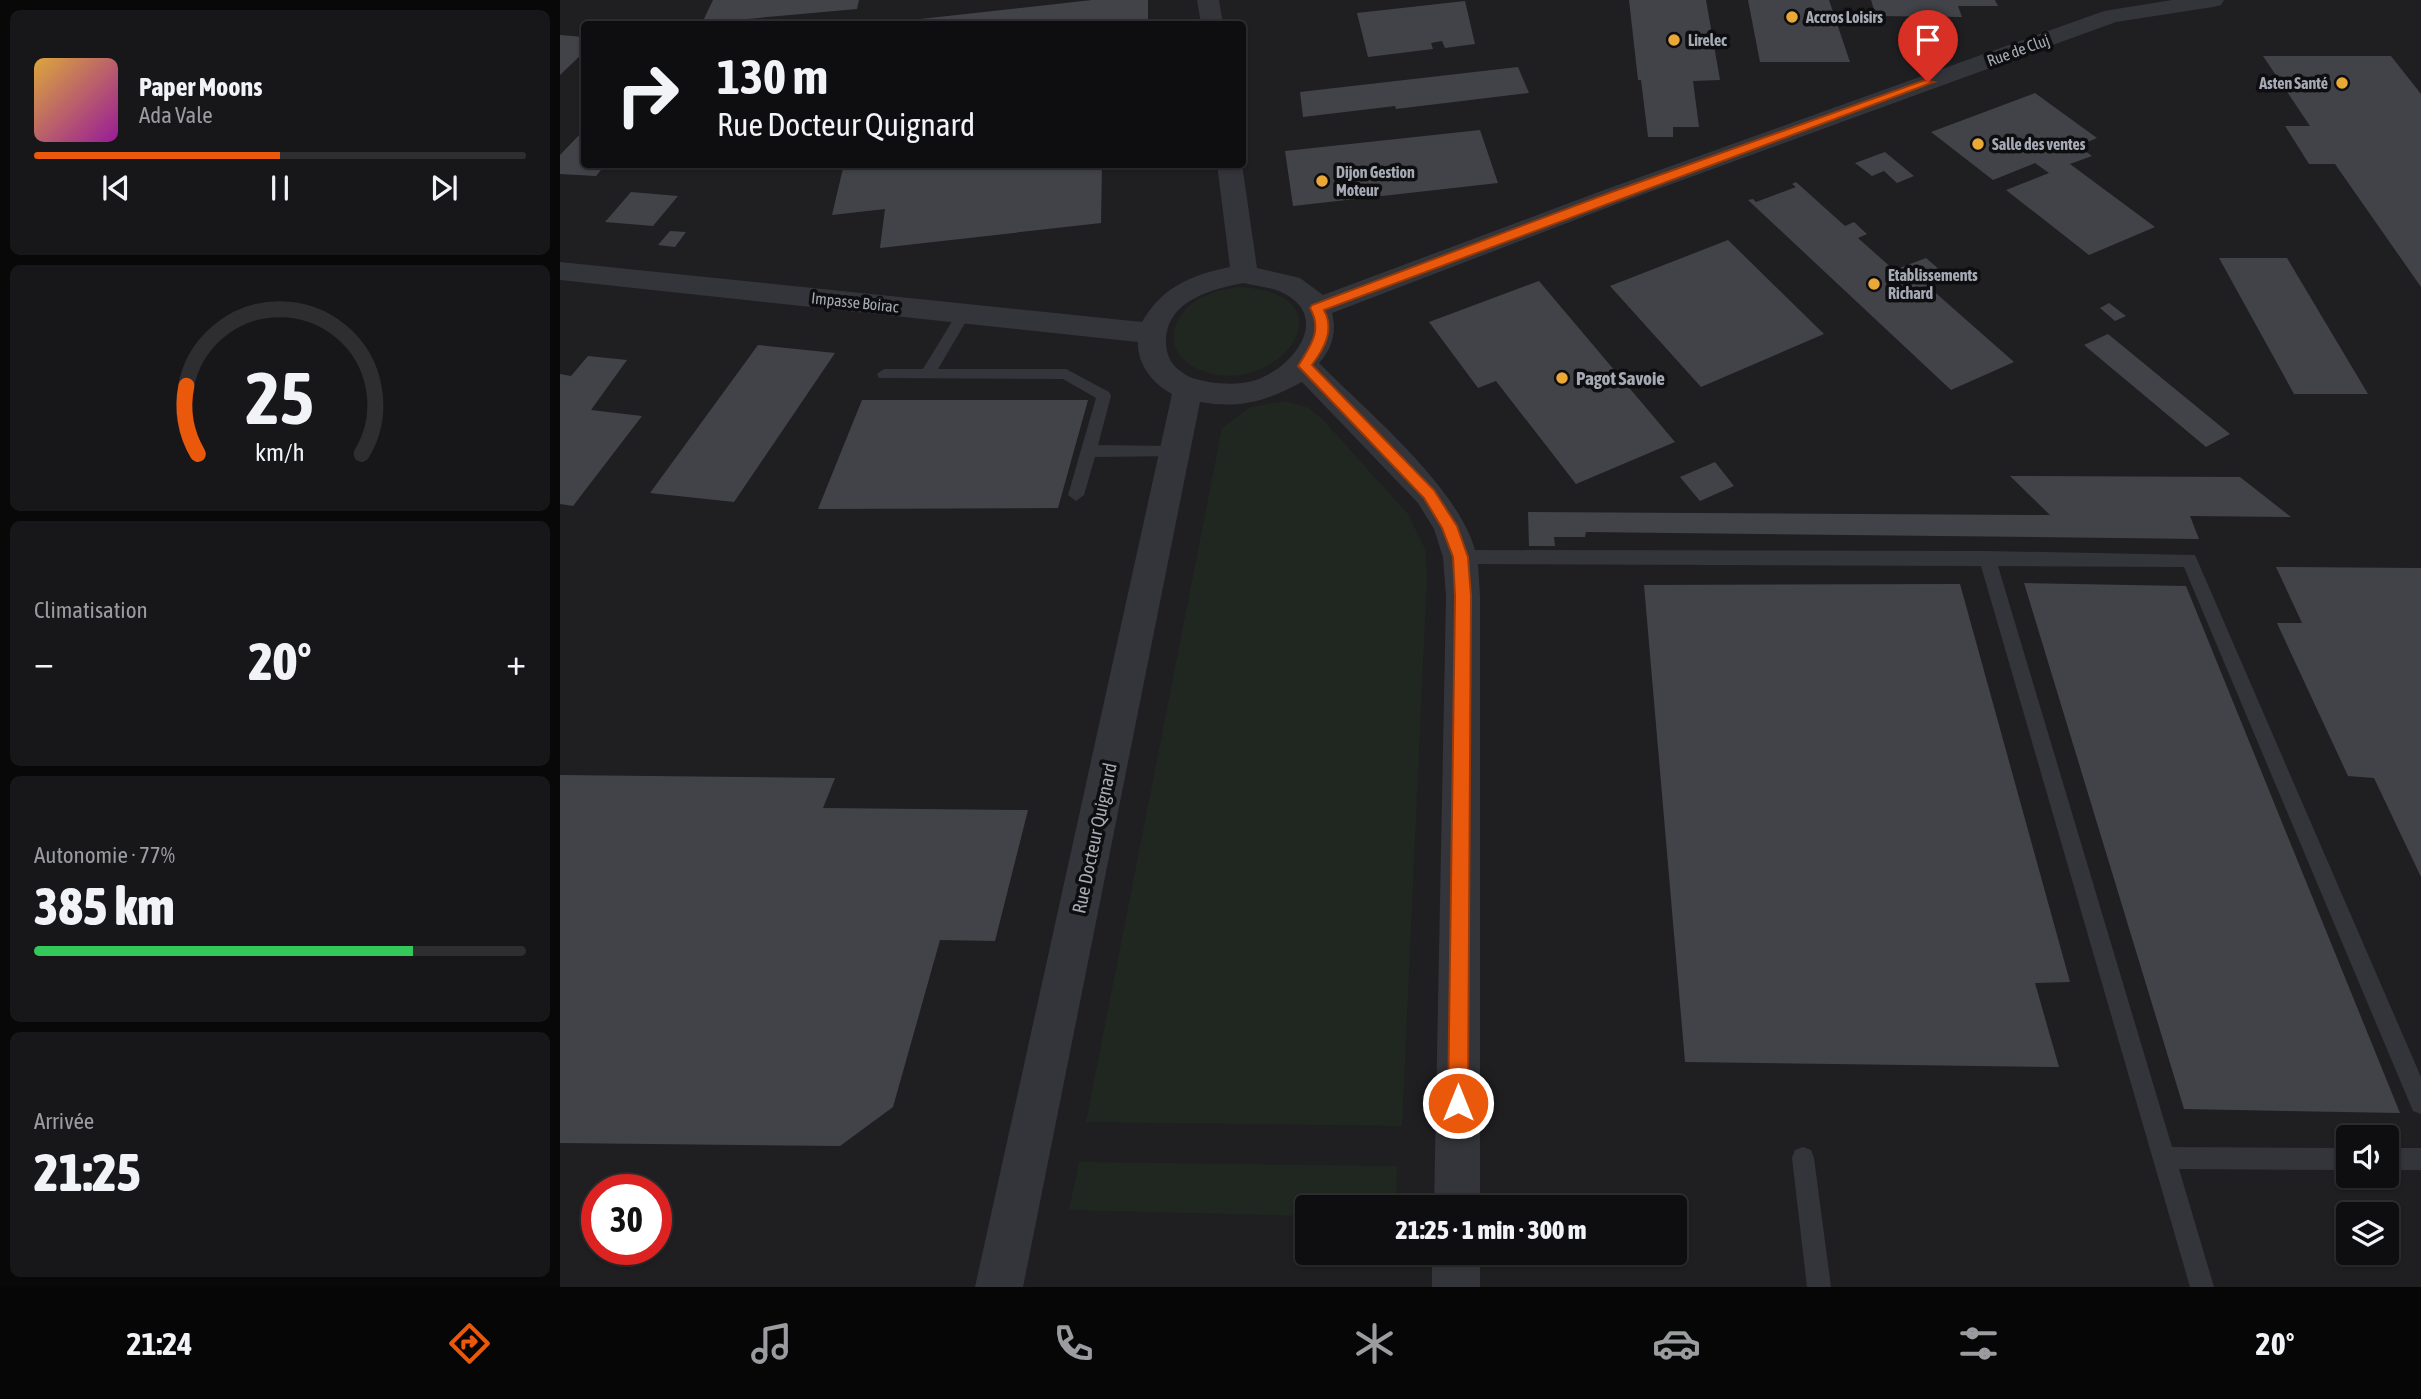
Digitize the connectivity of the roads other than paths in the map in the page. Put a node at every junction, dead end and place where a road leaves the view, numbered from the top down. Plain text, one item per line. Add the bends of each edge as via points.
1 (1208, 0) edge
2 (2213, 0) edge
3 (1212, 21) edge
4 (1231, 168) edge
5 (560, 271) edge
6 (1244, 275) junction
7 (1317, 308) junction
8 (964, 313) junction
9 (1150, 333) junction
10 (1304, 366) junction
11 (884, 374) dead end
12 (927, 374) junction
13 (1188, 389) junction
14 (1090, 451) junction
15 (1173, 452) junction
16 (1076, 495) dead end
17 (1460, 557) junction
18 (1987, 558) junction
19 (2421, 1102) edge
20 (1803, 1158) dead end
21 (2164, 1158) junction
22 (2336, 1159) edge
23 (2399, 1159) edge
24 (2421, 1159) edge
25 (1457, 1195) edge
26 (1456, 1265) edge
27 (999, 1287) edge
28 (1456, 1287) edge
29 (1819, 1287) edge
30 (2202, 1287) edge

1 - 3 street
2 - 7 street, Rue de Cluj via 2112,16
4 - 6 street
5 - 8 street, Impasse Boirac
6 - 7 street via 1294,285
6 - 9 street via 1219,278 1184,292 1159,314
7 - 10 street via 1322,333
8 - 9 street, Impasse Boirac
8 - 12 lane
9 - 13 street via 1156,366
10 - 13 street via 1286,380 1237,395
10 - 17 street via 1429,494 1449,526
11 - 12 lane
12 - 14 lane via 1066,374 1104,396
13 - 15 street, Rue Docteur Quignard
14 - 15 lane
14 - 16 lane
15 - 27 street, Rue Docteur Quignard
17 - 18 lane
17 - 25 street
18 - 19 lane via 2189,560
18 - 21 lane
20 - 29 lane
21 - 22 lane
21 - 30 lane
23 - 24 lane
26 - 28 street

